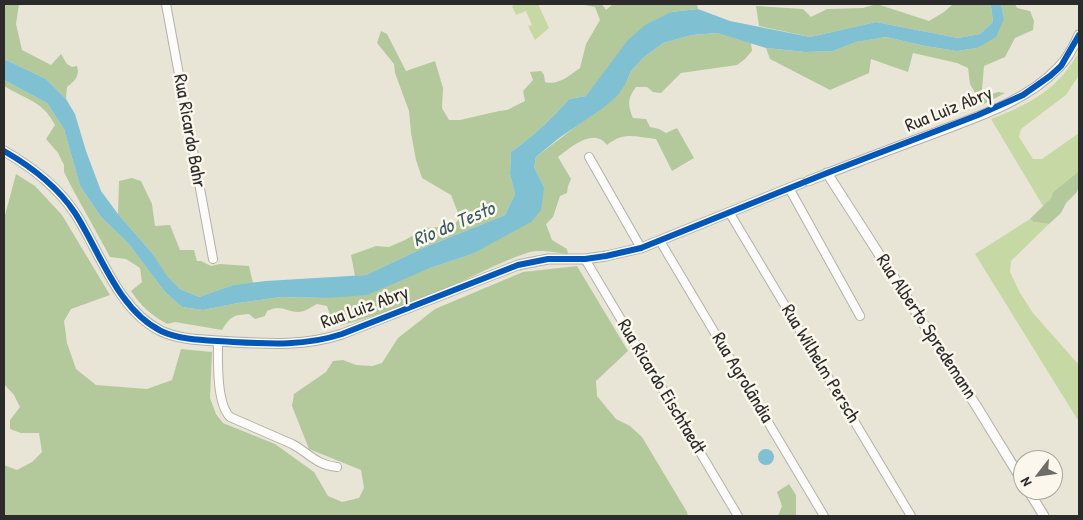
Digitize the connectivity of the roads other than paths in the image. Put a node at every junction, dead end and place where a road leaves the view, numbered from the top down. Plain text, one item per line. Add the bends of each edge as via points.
1 (166, 4) edge
2 (1079, 35) edge
3 (4, 152) edge
4 (589, 157) dead end
5 (827, 173) junction
6 (789, 188) junction
7 (729, 212) junction
8 (660, 241) junction
9 (641, 248) junction
10 (213, 259) dead end
11 (585, 259) junction
12 (860, 316) dead end
13 (218, 341) junction
14 (1013, 466) edge
15 (337, 467) dead end
16 (1034, 500) edge
17 (738, 516) edge
18 (824, 516) edge
19 (911, 516) edge
20 (1044, 516) edge

1 - 10 street, Rua Ricardo Bahr
2 - 5 street, Rua Luiz Abry via 1061,66 1022,96
3 - 13 street, Rua Luiz Abry via 34,170 62,197 75,213 124,297 141,318 163,332
4 - 9 street
5 - 6 street, Rua Luiz Abry
5 - 14 street, Rua Alberto Spredemann
6 - 7 street, Rua Luiz Abry
6 - 12 street
7 - 8 street, Rua Luiz Abry
7 - 19 street, Rua Wilhelm Persch
8 - 9 street, Rua Luiz Abry
8 - 18 street, Rua Agrolândia
9 - 11 street, Rua Luiz Abry
11 - 13 street, Rua Luiz Abry via 548,259 518,265 324,340 277,344
11 - 17 street, Rua Ricardo Eischtaedt
13 - 15 street via 218,372 227,414 292,444 321,464
16 - 20 street

